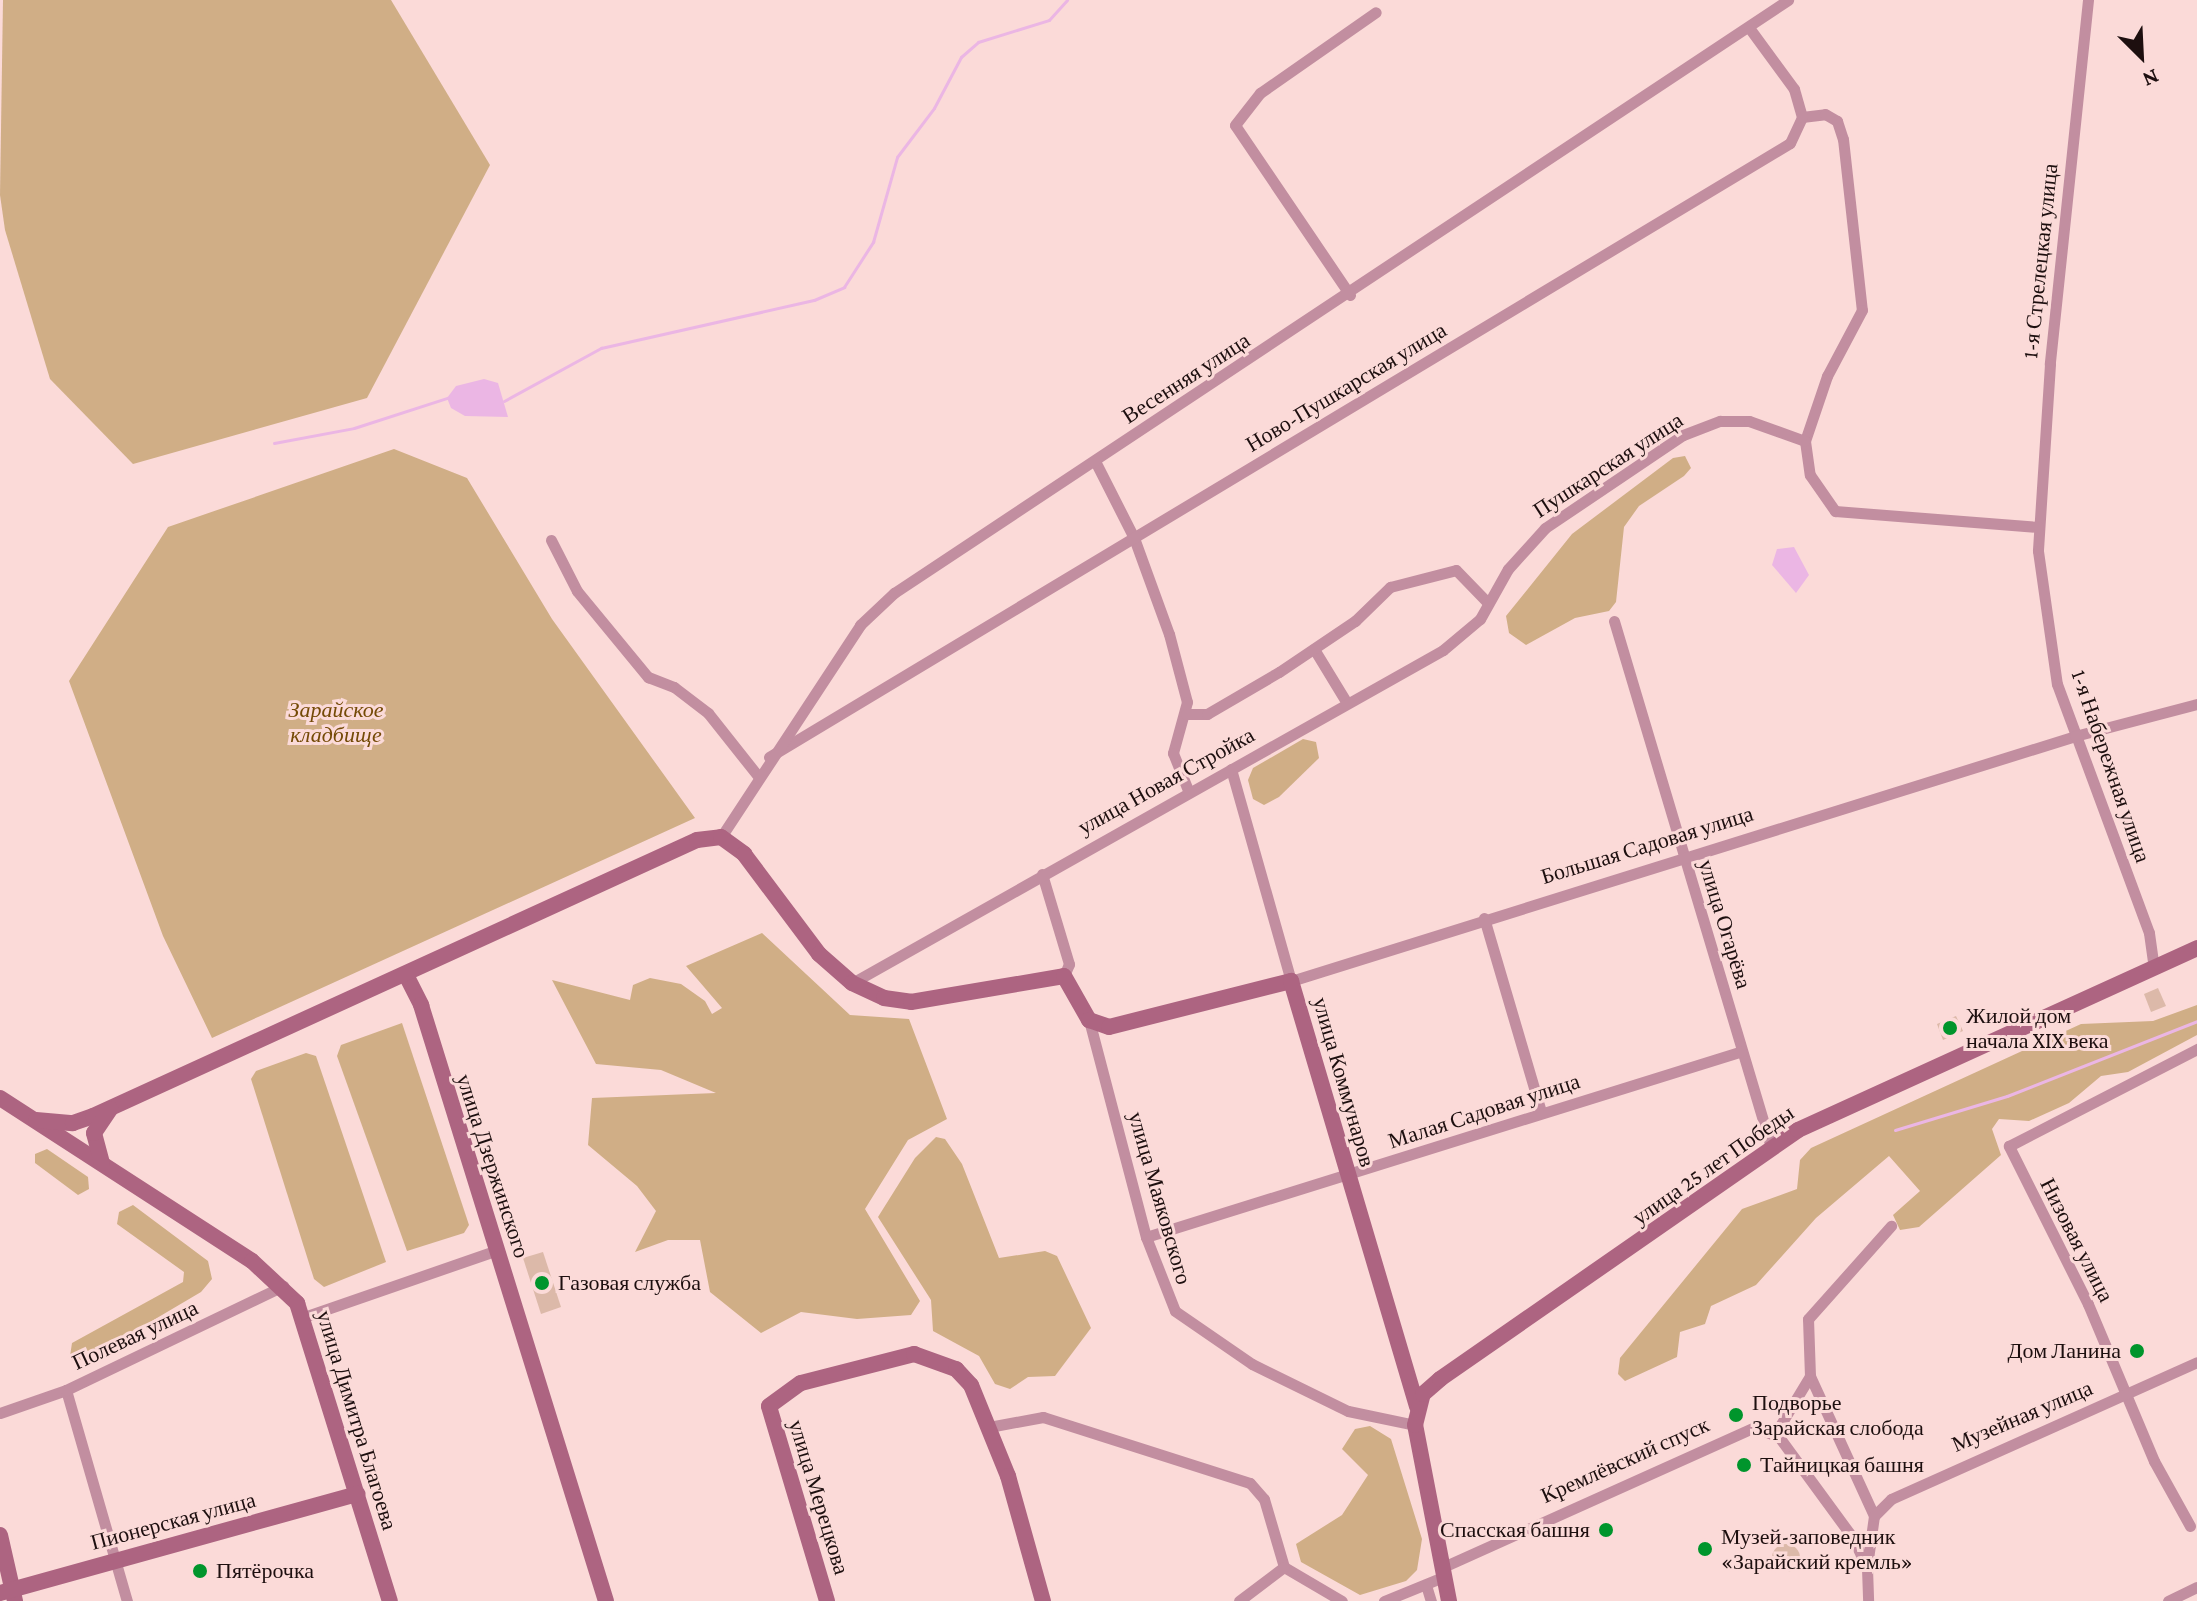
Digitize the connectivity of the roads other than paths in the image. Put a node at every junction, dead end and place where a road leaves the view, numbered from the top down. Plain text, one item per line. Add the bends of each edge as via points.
1 (1788, 0) edge
2 (2088, 0) edge
3 (1376, 12) dead end
4 (1750, 29) junction
5 (1802, 117) junction
6 (1350, 295) junction
7 (1805, 441) junction
8 (1095, 461) junction
9 (2038, 527) junction
10 (1134, 538) junction
11 (551, 540) dead end
12 (1488, 603) junction
13 (1614, 621) dead end
14 (1314, 649) junction
15 (1347, 703) junction
16 (2197, 704) edge
17 (1186, 714) junction
18 (2075, 736) junction
19 (769, 757) junction
20 (1231, 769) junction
21 (758, 776) junction
22 (1188, 790) junction
23 (721, 837) junction
24 (1683, 856) junction
25 (1042, 874) junction
26 (1484, 918) junction
27 (2197, 948) edge
28 (2154, 968) junction
29 (406, 975) junction
30 (1064, 976) junction
31 (1291, 981) junction
32 (852, 983) junction
33 (1089, 1020) junction
34 (2197, 1049) edge
35 (1742, 1051) junction
36 (0, 1098) edge
37 (111, 1108) junction
38 (1541, 1112) junction
39 (36, 1120) junction
40 (1771, 1147) junction
41 (102, 1163) junction
42 (1348, 1176) junction
43 (1891, 1226) dead end
44 (1146, 1237) junction
45 (497, 1250) junction
46 (283, 1286) junction
47 (304, 1317) junction
48 (2197, 1362) edge
49 (1810, 1376) junction
50 (66, 1390) junction
51 (2125, 1394) junction
52 (1417, 1407) junction
53 (0, 1413) edge
54 (1415, 1425) junction
55 (989, 1427) junction
56 (1775, 1434) junction
57 (358, 1494) junction
58 (1874, 1516) junction
59 (2190, 1526) dead end
60 (0, 1535) edge
61 (115, 1560) junction
62 (1284, 1567) junction
63 (1867, 1568) junction
64 (1442, 1573) junction
65 (1426, 1585) junction
66 (2197, 1587) edge
67 (9, 1594) edge
68 (127, 1601) edge
69 (390, 1601) edge
70 (606, 1601) edge
71 (827, 1601) edge
72 (1043, 1601) edge
73 (1239, 1601) edge
74 (1342, 1601) edge
75 (1384, 1601) edge
76 (1431, 1601) edge
77 (1449, 1601) edge
78 (1868, 1601) edge
79 (2168, 1601) edge

1 - 4 street
2 - 9 street, 1-я Стрелецкая улица
3 - 6 street via 1243,108 1235,135
4 - 5 street via 1794,89
4 - 6 street, Весенняя улица
5 - 7 street via 1825,114 1837,121 1843,139 1862,310 1827,376
5 - 10 street, Ново-Пушкарская улица via 1790,143
6 - 8 street, Весенняя улица
7 - 9 street via 1810,475 1835,511
7 - 12 street, Пушкарская улица via 1749,421 1720,421 1683,435 1545,528 1516,558
8 - 10 street
8 - 19 street, Весенняя улица via 879,606
9 - 18 street, 1-я Набережная улица via 2057,684
10 - 17 street via 1169,634
10 - 19 street, Ново-Пушкарская улица
11 - 21 street via 577,591 648,677 674,687 708,713
12 - 14 street via 1456,570 1446,570 1379,592 1355,621
12 - 15 street, улица Новая Стройка via 1467,633
13 - 24 street, улица Огарёва
14 - 15 street
14 - 17 street via 1207,714
15 - 20 street, улица Новая Стройка
16 - 18 street, Большая Садовая улица
17 - 22 street via 1173,753
18 - 24 street, Большая Садовая улица
18 - 28 street, 1-я Набережная улица via 2149,933
19 - 21 street, Весенняя улица
20 - 22 street, улица Новая Стройка
20 - 31 street, улица Коммунаров
21 - 23 street, Весенняя улица
22 - 25 street, улица Новая Стройка
23 - 29 street via 697,840
23 - 32 street via 744,854 802,936
24 - 26 street, Большая Садовая улица
24 - 35 street, улица Огарёва
25 - 30 street via 1069,964
25 - 32 street, улица Новая Стройка
26 - 31 street, Большая Садовая улица
26 - 38 street
27 - 28 street, улица 25 лет Победы
28 - 40 street, улица 25 лет Победы
29 - 37 street
29 - 45 street, улица Дзержинского via 421,1005
30 - 32 street via 911,1002
30 - 33 street
31 - 33 street, Большая Садовая улица via 1109,1027
31 - 42 street, улица Коммунаров
33 - 44 street, улица Маяковского
34 - 51 street, Низовая улица via 2009,1146 2088,1304
35 - 38 street, Малая Садовая улица
35 - 40 street, улица Огарёва
36 - 39 street, улица Димитра Благоева
37 - 39 street via 73,1123
37 - 41 street via 94,1133
38 - 42 street, Малая Садовая улица
39 - 41 street, улица Димитра Благоева
40 - 52 street, улица 25 лет Победы via 1440,1379
41 - 46 street, улица Димитра Благоева
42 - 44 street, Малая Садовая улица
42 - 52 street, улица Коммунаров
43 - 49 street via 1808,1319
44 - 54 street, улица Маяковского via 1165,1292 1192,1328 1348,1411
45 - 47 street
45 - 70 street, улица Дзержинского
46 - 47 street, улица Димитра Благоева
46 - 50 street, Полевая улица
47 - 57 street, улица Димитра Благоева
48 - 51 street, Музейная улица
49 - 56 street
49 - 58 street
50 - 53 street, Полевая улица
50 - 61 street
51 - 58 street, Музейная улица via 1930,1477 1891,1499
51 - 59 street, Низовая улица
52 - 54 street
54 - 64 street
55 - 62 street via 1043,1417 1250,1483 1264,1499
55 - 71 street, улица Мерецкова via 971,1385 956,1369 914,1354 801,1383 769,1406
55 - 72 street
56 - 63 street via 1853,1538
56 - 64 street, Кремлёвский спуск via 1755,1427 1741,1432
57 - 61 street, Пионерская улица
57 - 69 street, улица Димитра Благоева
58 - 63 street
60 - 67 street
61 - 67 street, Пионерская улица
61 - 68 street
62 - 73 street
62 - 74 street
63 - 78 street
64 - 65 street, Кремлёвский спуск
64 - 77 street
65 - 75 street, Кремлёвский спуск
65 - 76 street
66 - 79 street

